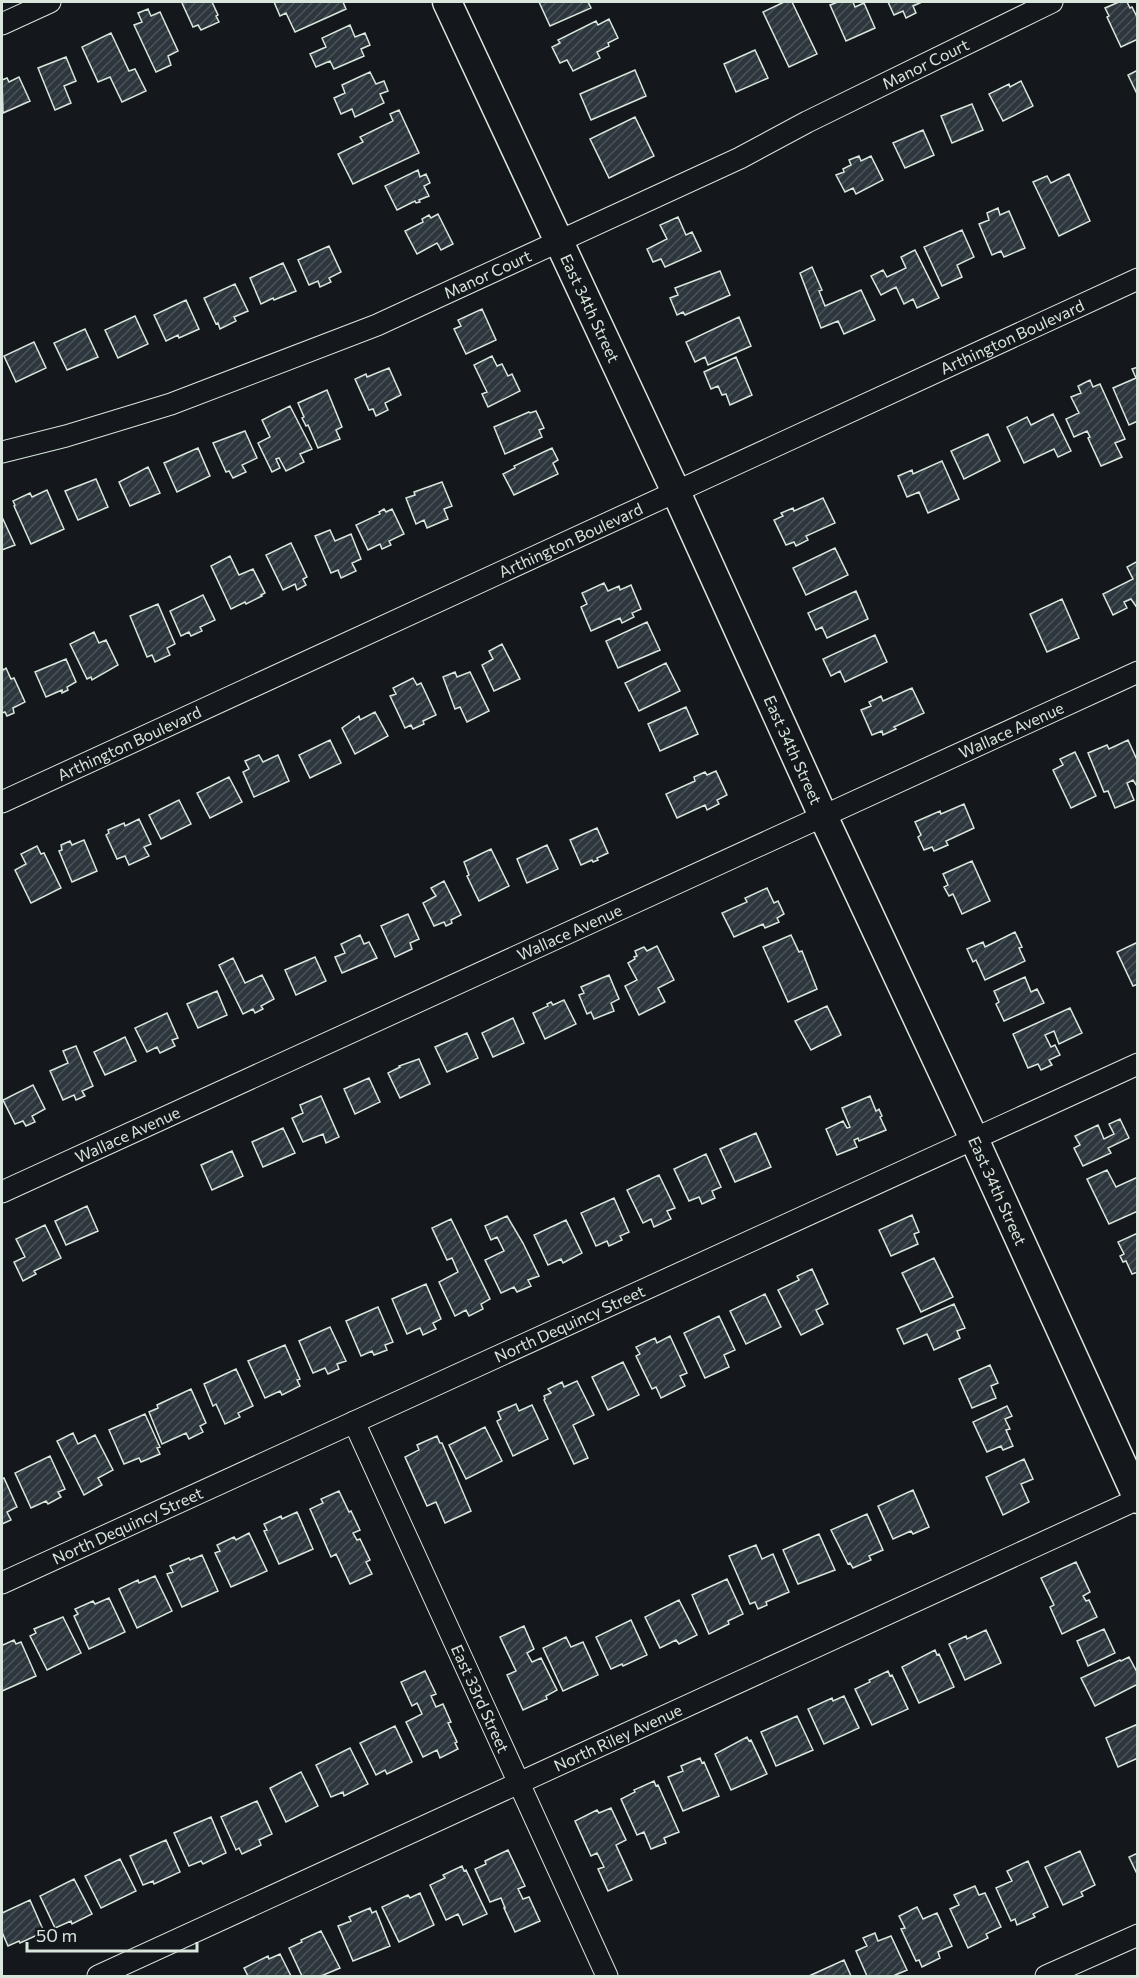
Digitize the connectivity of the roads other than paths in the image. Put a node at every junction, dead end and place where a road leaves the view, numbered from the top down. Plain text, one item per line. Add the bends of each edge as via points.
1 (50, 2) edge
2 (447, 2) edge
3 (1052, 2) edge
4 (2, 24) edge
5 (557, 241) junction
6 (1137, 279) edge
7 (2, 452) edge
8 (676, 492) junction
9 (1137, 672) edge
10 (2, 802) edge
11 (823, 816) junction
12 (1137, 1064) edge
13 (974, 1139) junction
14 (2, 1192) edge
15 (354, 1422) junction
16 (1137, 1499) edge
17 (2, 1583) edge
18 (518, 1783) junction
19 (1137, 1935) edge
20 (98, 1977) edge
21 (607, 1977) edge
22 (1046, 1977) edge

1 - 4 street
2 - 5 main road, East 34th Street
3 - 5 street, Manor Court via 740,158
5 - 7 street, Manor Court via 377,325 257,373 119,421
5 - 8 main road, East 34th Street
6 - 8 street, Arthington Boulevard
8 - 10 street, Arthington Boulevard
8 - 11 main road, East 34th Street
9 - 11 street, Wallace Avenue
11 - 13 main road, East 34th Street
11 - 14 street, Wallace Avenue
12 - 13 street, North Dequincy Street
13 - 15 street, North Dequincy Street
13 - 16 main road, East 34th Street
15 - 17 street, North Dequincy Street
15 - 18 street, East 33rd Street
16 - 18 street, North Riley Avenue
18 - 20 street, North Riley Avenue
18 - 21 street, East 33rd Street
19 - 22 street

